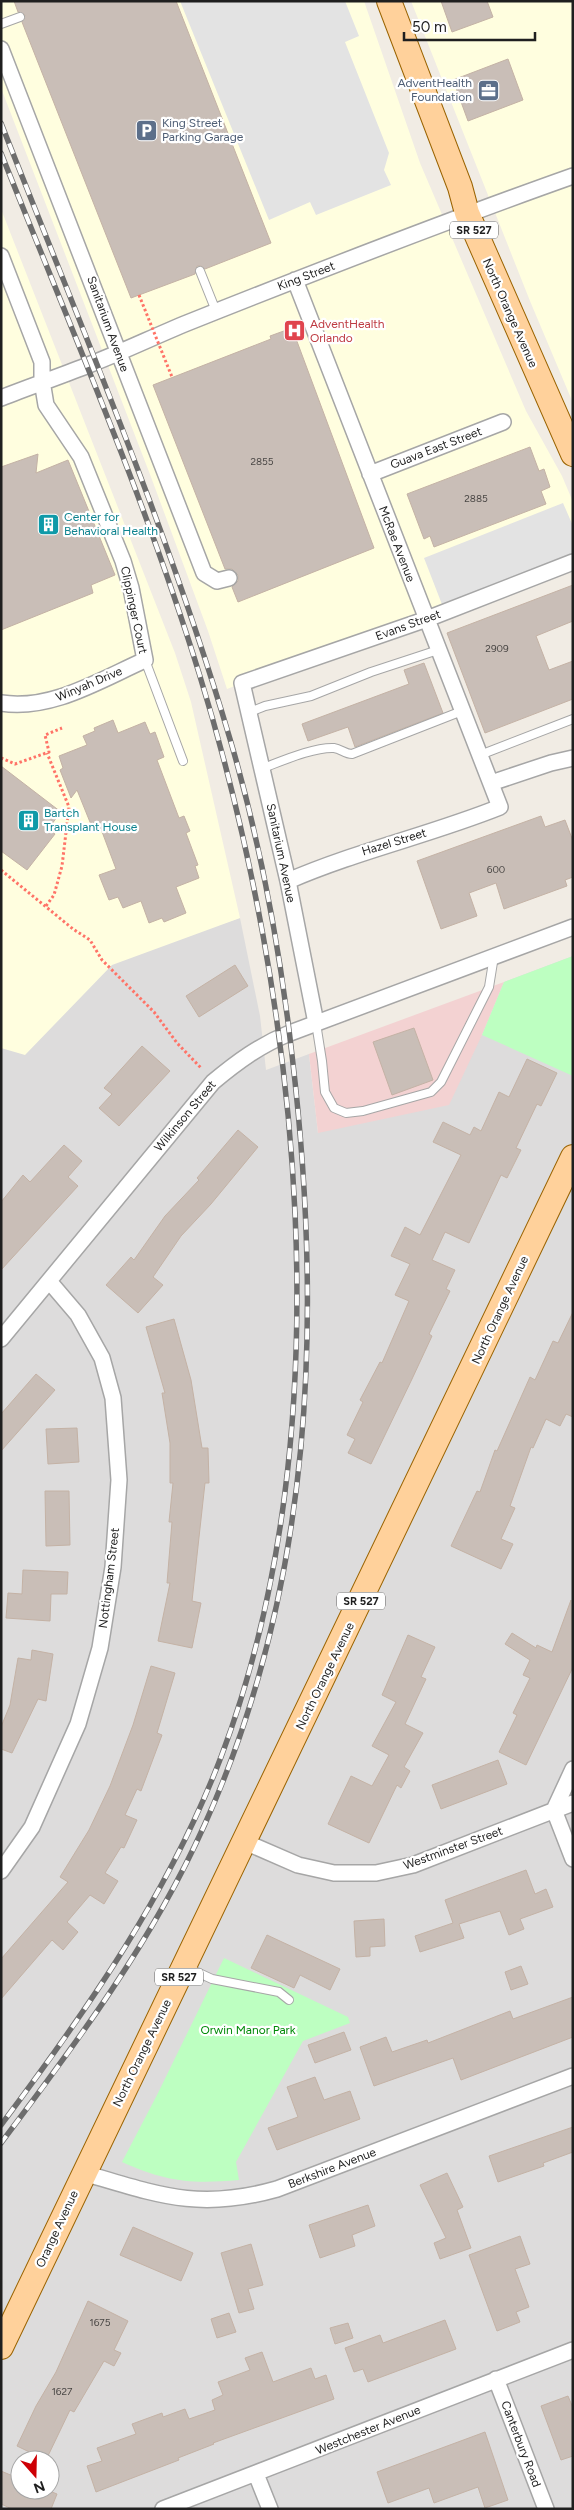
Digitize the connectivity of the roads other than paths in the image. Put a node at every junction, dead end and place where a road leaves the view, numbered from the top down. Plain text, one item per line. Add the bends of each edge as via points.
1 (389, 1) edge
2 (20, 16) dead end
3 (1, 24) edge
4 (1, 49) edge
5 (573, 176) edge
6 (467, 213) junction
7 (1, 256) edge
8 (200, 272) dead end
9 (295, 280) junction
10 (216, 311) junction
11 (119, 352) junction
12 (42, 381) junction
13 (1, 398) edge
14 (503, 422) dead end
15 (573, 454) edge
16 (370, 474) junction
17 (573, 562) edge
18 (229, 578) dead end
19 (427, 619) junction
20 (438, 650) junction
21 (145, 660) junction
22 (242, 683) joint
23 (1, 703) edge
24 (462, 711) junction
25 (250, 712) junction
26 (573, 719) edge
27 (480, 755) junction
28 (573, 758) edge
29 (183, 761) dead end
30 (263, 768) junction
31 (491, 783) junction
32 (500, 807) joint
33 (288, 882) junction
34 (573, 927) edge
35 (494, 956) junction
36 (316, 1023) junction
37 (573, 1157) edge
38 (49, 1281) junction
39 (1, 1340) edge
40 (573, 1768) edge
41 (573, 1803) edge
42 (554, 1810) junction
43 (245, 1842) junction
44 (573, 1859) edge
45 (1, 1871) edge
46 (184, 1966) junction
47 (289, 2000) dead end
48 (573, 2076) edge
49 (113, 2112) joint
50 (84, 2173) junction
51 (1, 2347) edge
52 (573, 2350) edge
53 (496, 2379) junction
54 (256, 2474) junction
55 (163, 2509) edge
56 (270, 2509) edge
57 (546, 2509) edge

1 - 6 main road, North Orange Avenue / SR 527
2 - 3 lane
4 - 11 street, Sanitarium Avenue
5 - 6 street, King Street
6 - 9 street, King Street
6 - 15 main road, North Orange Avenue / SR 527
7 - 12 street, Clippinger Court via 42,362
8 - 10 lane
9 - 10 street, King Street
9 - 16 street, McRae Avenue
10 - 11 street, King Street
11 - 12 street, King Street
11 - 18 street, Sanitarium Avenue via 204,573 217,581
12 - 13 street, King Street
12 - 21 street, Clippinger Court via 46,405 81,457 124,561
14 - 16 street, Guava East Street
16 - 19 street, McRae Avenue
17 - 19 street, Evans Street
19 - 20 street, McRae Avenue
19 - 22 street, Evans Street
20 - 24 street, McRae Avenue
20 - 25 lane via 311,696
21 - 23 street, Winyah Drive via 57,698 36,704
21 - 29 lane
22 - 25 street, Sanitarium Avenue
24 - 27 street, McRae Avenue
24 - 30 lane via 352,754 333,748
25 - 30 street, Sanitarium Avenue
26 - 27 lane
27 - 31 street, McRae Avenue
28 - 31 street
30 - 33 street, Sanitarium Avenue
31 - 32 street, McRae Avenue
32 - 33 street, Hazel Street via 331,863
33 - 36 street, Sanitarium Avenue
34 - 35 street, Wilkinson Street
35 - 36 street, Wilkinson Street
35 - 36 lane via 489,987 441,1082 431,1092 363,1111 346,1113 334,1108 325,1092
36 - 38 street, Wilkinson Street via 266,1043 212,1082
37 - 43 main road, North Orange Avenue / SR 527
38 - 39 street, Wilkinson Street
38 - 45 street, Nottingham Street via 78,1315 102,1358 112,1398 119,1480 113,1567 100,1648 78,1724 32,1827
40 - 42 street
41 - 42 street, Westminster Street
42 - 43 street, Westminster Street via 413,1865 376,1873 334,1873 298,1865
42 - 44 street
43 - 46 main road, North Orange Avenue / SR 527
46 - 47 lane via 212,1978 279,1992
46 - 49 main road, North Orange Avenue / SR 527
48 - 50 street, Berkshire Avenue via 278,2189 249,2197 213,2201 172,2198
49 - 50 main road, Orange Avenue / SR 527
50 - 51 main road, Orange Avenue / SR 527
52 - 53 street, Westchester Avenue
53 - 54 street, Westchester Avenue
53 - 57 street, Canterbury Road
54 - 55 street, Westchester Avenue
54 - 56 street

